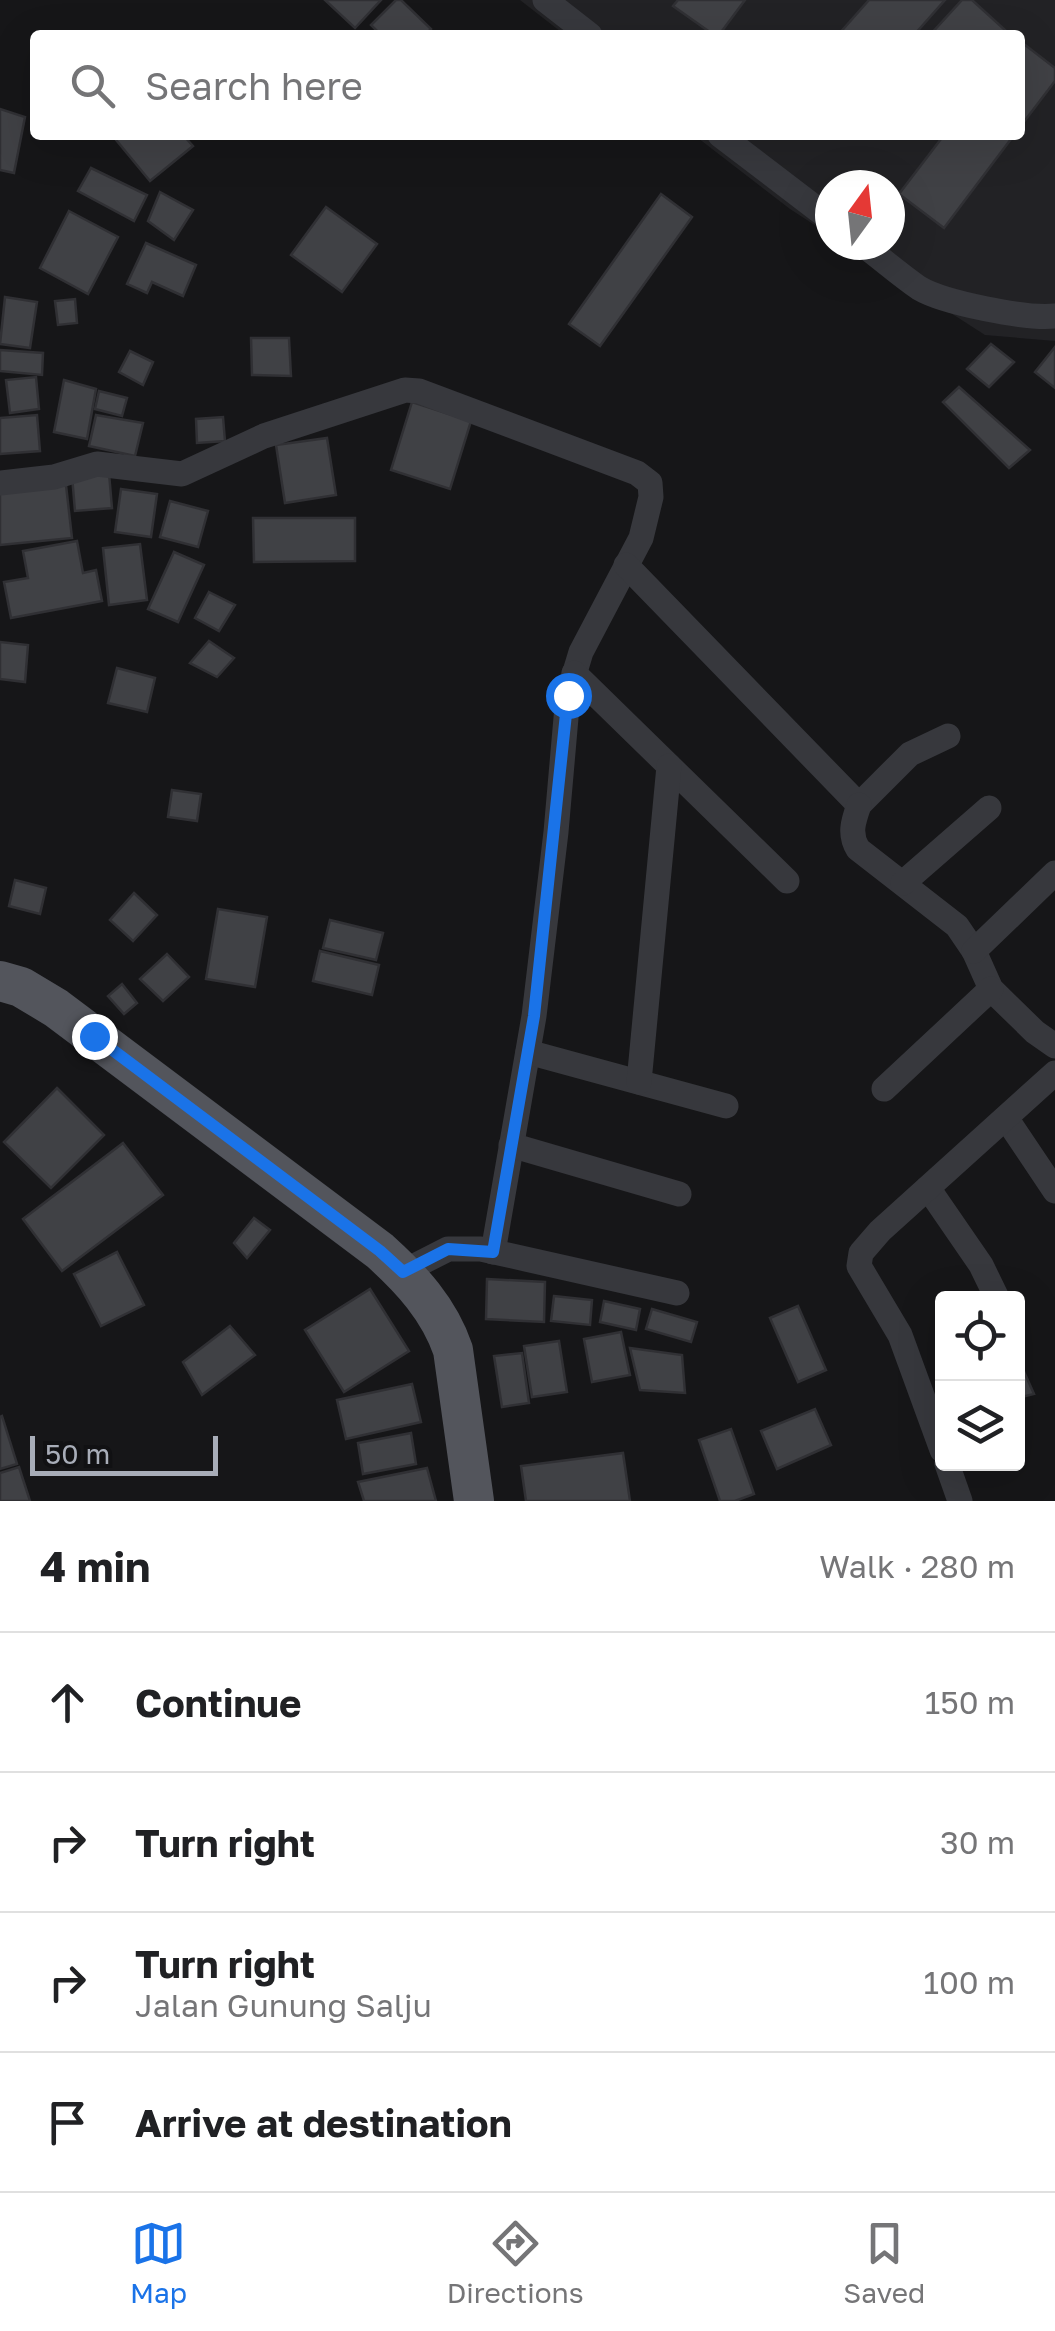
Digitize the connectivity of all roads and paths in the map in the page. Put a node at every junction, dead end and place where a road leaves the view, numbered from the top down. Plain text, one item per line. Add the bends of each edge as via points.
1 (545, 0) edge
2 (584, 30) edge
3 (727, 140) edge
4 (815, 208) edge
5 (883, 260) edge
6 (1055, 316) edge
7 (0, 483) edge
8 (626, 565) junction
9 (574, 673) junction
10 (948, 736) dead end
11 (669, 766) junction
12 (858, 806) junction
13 (989, 808) dead end
14 (1055, 872) edge
15 (788, 881) dead end
16 (904, 883) junction
17 (974, 951) junction
18 (0, 981) edge
19 (991, 989) junction
20 (1055, 1046) edge
21 (528, 1052) junction
22 (1055, 1073) edge
23 (639, 1082) junction
24 (884, 1089) dead end
25 (726, 1106) dead end
26 (1006, 1118) junction
27 (512, 1144) junction
28 (928, 1188) junction
29 (1055, 1191) edge
30 (680, 1194) dead end
31 (493, 1252) junction
32 (403, 1272) junction
33 (994, 1291) edge
34 (676, 1293) dead end
35 (935, 1431) edge
36 (949, 1471) edge
37 (474, 1501) edge
38 (960, 1501) edge

1 - 2 street
3 - 4 street
5 - 6 street via 922,290 974,306
7 - 8 street via 97,464 182,474 264,436 386,395 419,391 650,483 641,538
8 - 9 street
8 - 12 street
9 - 11 street
9 - 21 street
10 - 12 street via 910,754
11 - 15 street
11 - 23 street
12 - 16 street via 852,840
13 - 16 street
14 - 17 street
16 - 17 street via 956,926
17 - 19 street
18 - 32 main road via 56,1008
19 - 20 street
19 - 24 street
21 - 23 street
21 - 27 street
22 - 26 street
23 - 25 street
26 - 28 street
26 - 29 street
27 - 30 street
27 - 31 street
28 - 33 street
28 - 35 street via 880,1231 859,1266 900,1335
31 - 32 street via 448,1249
31 - 34 street
32 - 37 main road via 446,1329 453,1350
36 - 38 street

